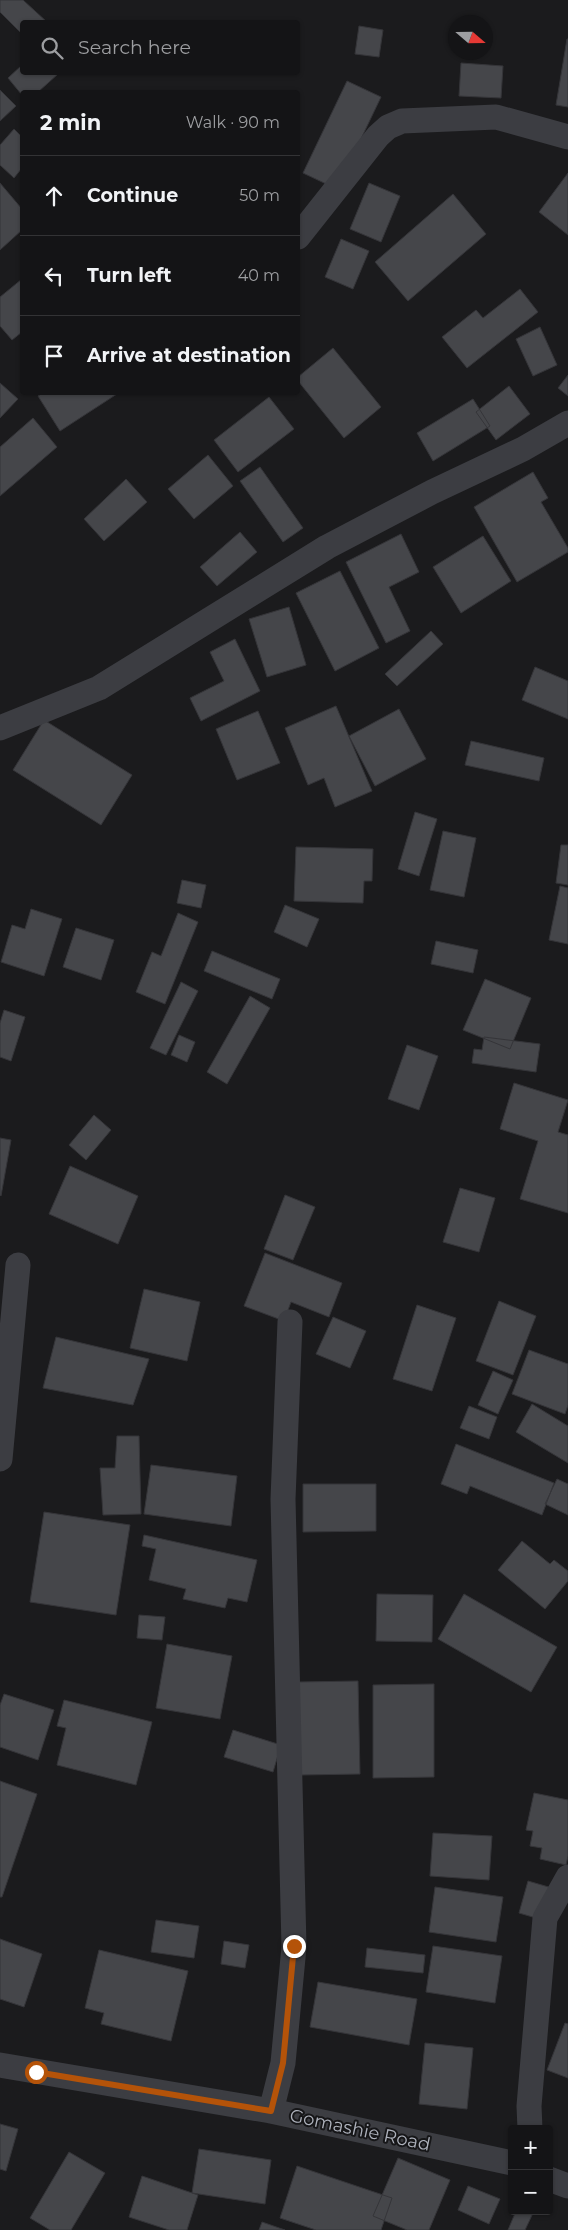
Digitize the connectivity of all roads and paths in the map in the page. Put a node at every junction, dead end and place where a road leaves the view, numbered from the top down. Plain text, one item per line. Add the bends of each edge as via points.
1 (568, 137) edge
2 (300, 234) edge
3 (568, 423) edge
4 (0, 728) edge
5 (18, 1265) dead end
6 (290, 1322) dead end
7 (0, 1459) edge
8 (568, 1877) edge
9 (0, 2065) edge
10 (271, 2111) junction
11 (530, 2125) edge
12 (508, 2162) edge
13 (553, 2180) edge
14 (568, 2186) edge

1 - 2 street via 496,117 402,121 378,136
3 - 4 street via 523,450 432,492 326,547 99,688
5 - 7 street
6 - 10 street via 283,1500 294,1946 283,2063
8 - 11 street via 545,1918
9 - 10 street, Gomashie Road
10 - 12 street, Gomashie Road
13 - 14 street

